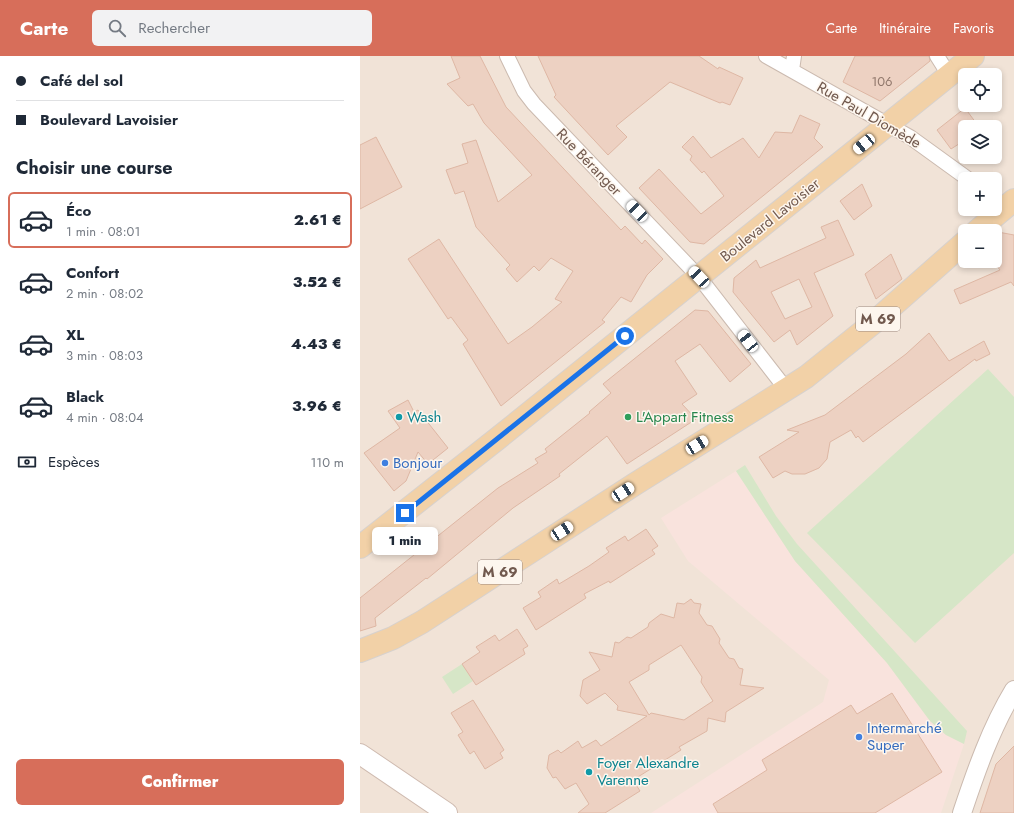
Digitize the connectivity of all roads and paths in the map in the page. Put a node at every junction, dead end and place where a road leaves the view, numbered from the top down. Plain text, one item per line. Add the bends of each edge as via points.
1 (507, 56) edge
2 (766, 56) edge
3 (937, 56) edge
4 (973, 56) edge
5 (793, 63) edge
6 (948, 75) junction
7 (887, 126) junction
8 (958, 172) edge
9 (1007, 205) edge
10 (985, 224) edge
11 (958, 248) edge
12 (699, 277) junction
13 (786, 390) junction
14 (360, 547) edge
15 (360, 651) edge
16 (1014, 690) edge
17 (360, 754) edge
18 (448, 813) edge
19 (962, 813) edge

1 - 12 street, Rue Béranger via 524,91 534,104
2 - 5 street, Rue Paul Diomède
3 - 6 street
4 - 6 main road, Boulevard Lavoisier
5 - 7 street, Rue Paul Diomède
6 - 7 main road, Boulevard Lavoisier
7 - 8 street, Rue Paul Diomède via 910,137
7 - 12 main road, Boulevard Lavoisier
9 - 10 main road
11 - 13 main road, M 69 via 872,324
12 - 13 street, Rue Béranger
12 - 14 main road, Boulevard Lavoisier
13 - 15 main road, M 69 via 422,622 393,638
16 - 19 street via 1000,714
17 - 18 main road

